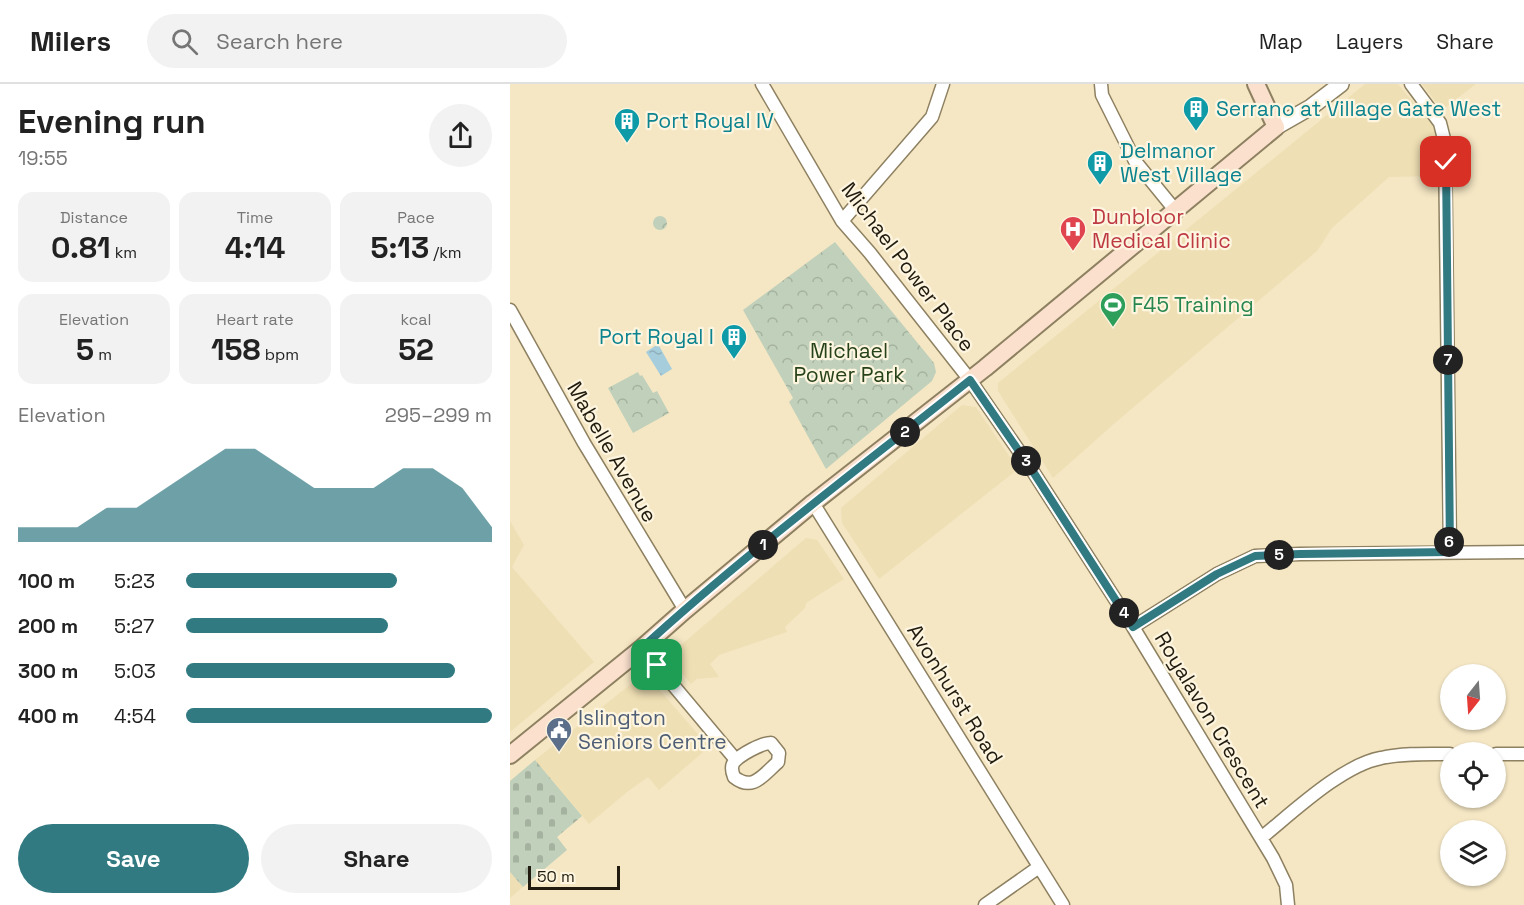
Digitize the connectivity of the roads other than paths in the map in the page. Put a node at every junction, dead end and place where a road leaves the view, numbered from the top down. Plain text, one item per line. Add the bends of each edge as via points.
1 (762, 84) edge
2 (943, 84) edge
3 (1101, 84) edge
4 (1256, 84) edge
5 (1341, 84) edge
6 (1411, 84) edge
7 (1276, 127) junction
8 (1175, 210) junction
9 (842, 221) junction
10 (510, 310) edge
11 (970, 380) junction
12 (813, 503) junction
13 (1450, 552) junction
14 (1524, 552) edge
15 (685, 610) junction
16 (1133, 627) junction
17 (642, 648) junction
18 (1524, 753) edge
19 (1440, 754) edge
20 (1506, 754) edge
21 (510, 756) edge
22 (736, 760) dead end
23 (1261, 838) junction
24 (1039, 867) junction
25 (985, 905) edge
26 (1063, 905) edge
27 (1288, 905) edge

1 - 9 street, Michael Power Place
2 - 9 street via 932,117
3 - 8 street via 1102,95 1135,160
4 - 7 main road
5 - 7 street via 1311,108
6 - 13 street via 1440,123 1445,143
7 - 8 main road
8 - 11 main road
9 - 11 street, Michael Power Place
10 - 15 street, Mabelle Avenue via 584,444
11 - 12 main road
11 - 16 street, Royalavon Crescent
12 - 15 main road
12 - 24 street, Avonhurst Road
13 - 14 street
13 - 16 street via 1255,556 1217,574
15 - 17 main road
16 - 23 street, Royalavon Crescent
17 - 21 main road
17 - 22 street
18 - 20 street
19 - 23 street via 1368,761 1333,782
23 - 27 street, Royalavon Crescent via 1282,878
24 - 25 street
24 - 26 street, Avonhurst Road

